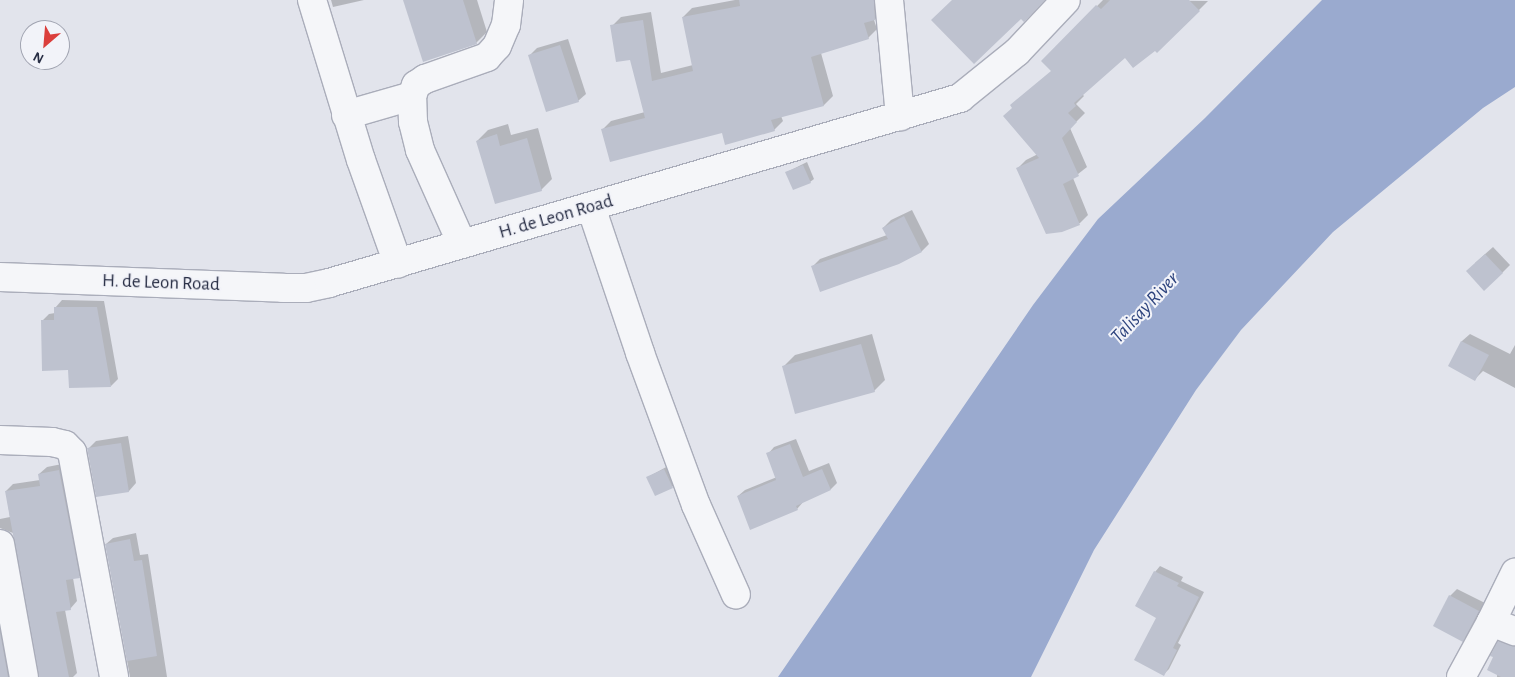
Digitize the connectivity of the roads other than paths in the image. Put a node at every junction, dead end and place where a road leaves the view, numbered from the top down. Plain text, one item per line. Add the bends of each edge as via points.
1 (312, 0) edge
2 (509, 0) edge
3 (889, 0) edge
4 (1066, 0) edge
5 (412, 96) junction
6 (346, 115) junction
7 (900, 116) junction
8 (591, 207) junction
9 (462, 244) junction
10 (398, 264) junction
11 (0, 277) edge
12 (0, 440) edge
13 (0, 544) edge
14 (1515, 573) edge
15 (736, 594) dead end
16 (1503, 626) edge
17 (24, 677) edge
18 (114, 677) edge
19 (1461, 677) edge

1 - 6 street
2 - 5 street via 506,25 497,46 487,57 425,79 416,85
3 - 7 street
4 - 7 street, H. de Leon Road via 1017,52 960,98
5 - 6 street
5 - 9 street via 413,122 420,150
6 - 10 street
7 - 8 street, H. de Leon Road
8 - 9 street, H. de Leon Road
8 - 15 street via 696,505
9 - 10 street, H. de Leon Road
10 - 11 street, H. de Leon Road via 306,288
12 - 18 street via 52,442 65,445 72,452
13 - 17 street
14 - 16 street
16 - 19 street

